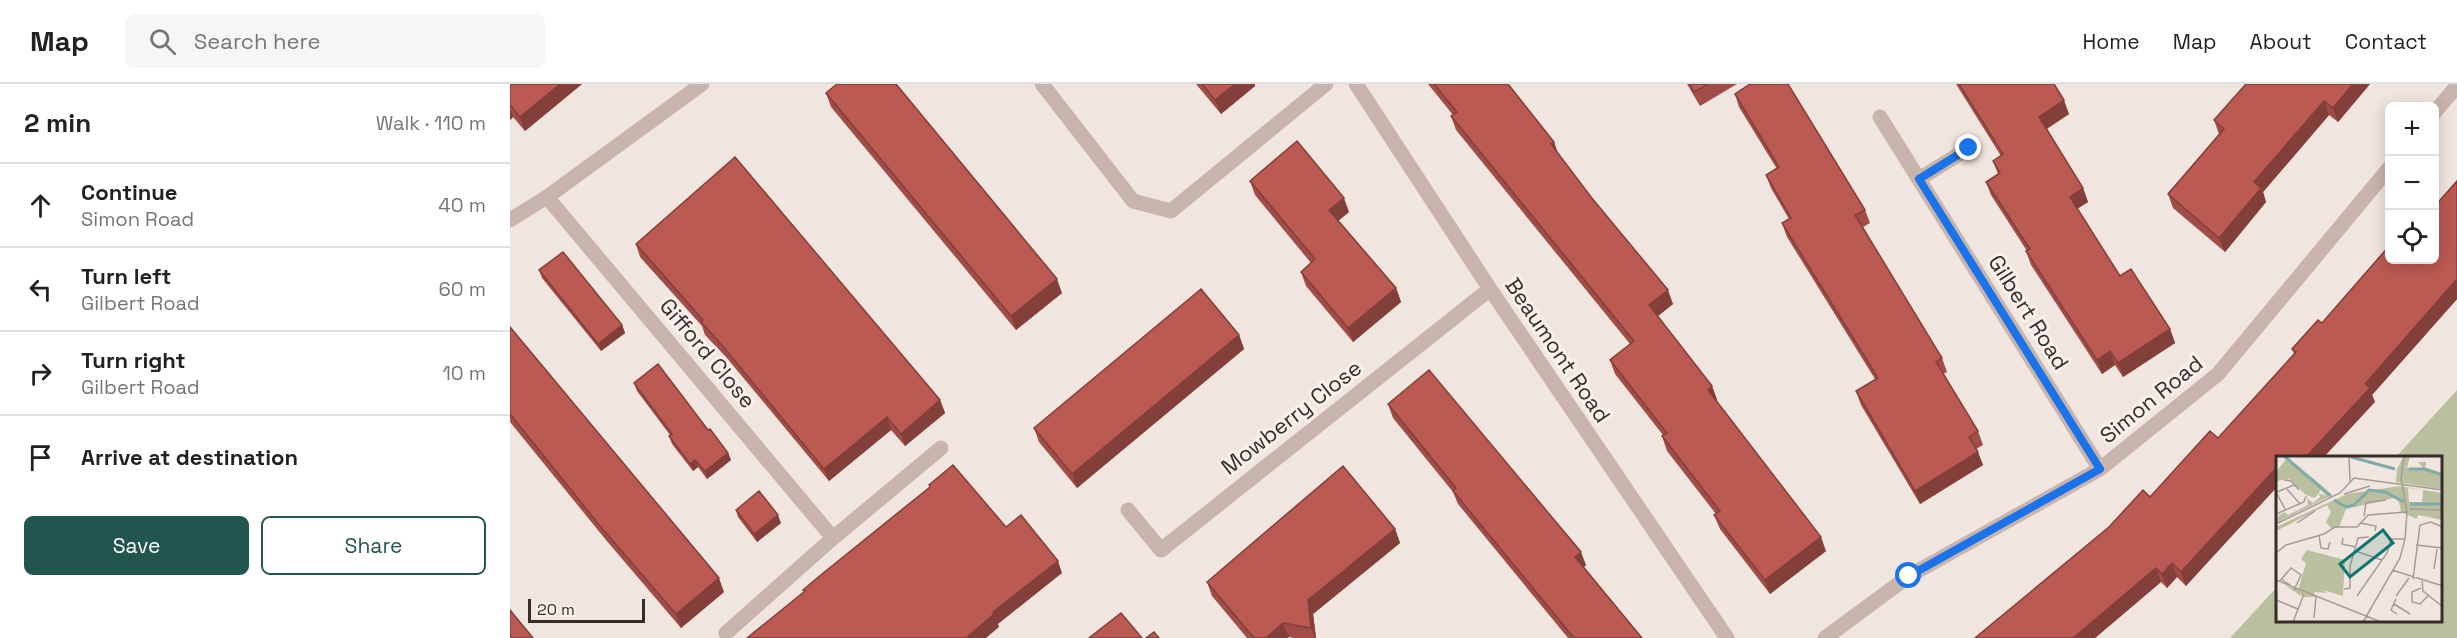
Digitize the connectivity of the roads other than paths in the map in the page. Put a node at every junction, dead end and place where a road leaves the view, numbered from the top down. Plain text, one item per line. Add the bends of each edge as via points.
1 (702, 84) edge
2 (1042, 84) edge
3 (1326, 84) edge
4 (1356, 84) edge
5 (2457, 86) edge
6 (2439, 107) edge
7 (1880, 117) dead end
8 (1969, 148) dead end
9 (2385, 173) edge
10 (1919, 179) junction
11 (547, 197) junction
12 (510, 220) edge
13 (1490, 289) junction
14 (941, 448) dead end
15 (2100, 469) junction
16 (1128, 510) dead end
17 (833, 538) junction
18 (726, 633) dead end
19 (1727, 638) edge
20 (1825, 638) edge

1 - 11 street
2 - 3 street via 1133,201 1171,211
4 - 13 street, Beaumont Road
5 - 6 street
7 - 10 street, Gilbert Road
8 - 10 street
9 - 15 street, Simon Road via 2218,374
10 - 15 street, Gilbert Road
11 - 12 street
11 - 17 street, Gifford Close
13 - 16 street, Mowberry Close via 1161,550
13 - 19 street, Beaumont Road
14 - 17 street
15 - 20 street, Simon Road via 1909,576
17 - 18 street

